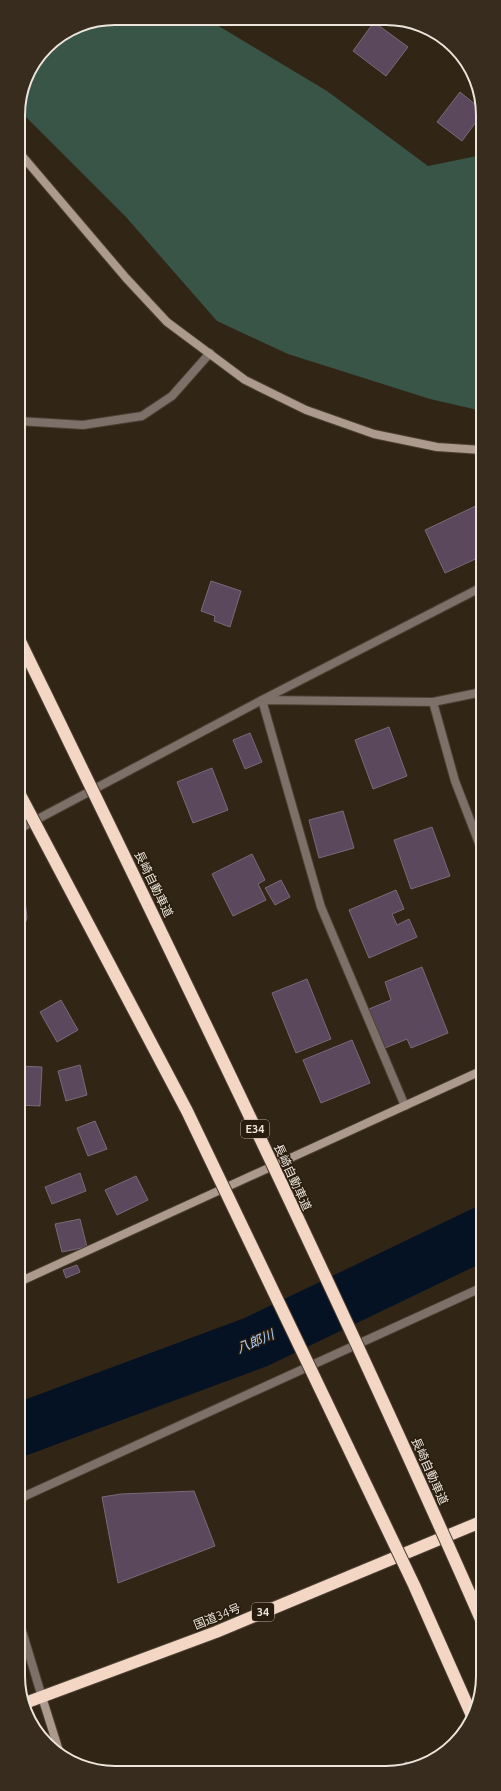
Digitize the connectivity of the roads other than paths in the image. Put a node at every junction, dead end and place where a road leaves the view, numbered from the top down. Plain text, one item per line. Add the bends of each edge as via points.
1 (25, 159) edge
2 (210, 354) junction
3 (25, 421) edge
4 (476, 450) edge
5 (476, 590) edge
6 (25, 651) edge
7 (476, 693) edge
8 (262, 700) junction
9 (432, 702) junction
10 (25, 804) edge
11 (25, 825) edge
12 (476, 835) edge
13 (476, 1073) edge
14 (405, 1106) junction
15 (25, 1279) edge
16 (476, 1290) edge
17 (25, 1496) edge
18 (476, 1526) edge
19 (476, 1608) edge
20 (25, 1640) edge
21 (42, 1697) junction
22 (29, 1701) edge
23 (469, 1711) edge
24 (57, 1745) edge

1 - 2 street via 167,322
2 - 3 street via 172,396 142,416 82,425
2 - 4 street via 245,380 312,412 374,434 438,447
5 - 8 street
6 - 19 highway, 長崎自動車道 / E34, bridge via 192,994 420,1480
7 - 9 street
8 - 9 street
8 - 11 street
8 - 14 street via 321,907
9 - 12 street via 455,781
10 - 23 highway, bridge via 187,1111 414,1585
13 - 14 street
14 - 15 street
16 - 17 street
18 - 21 highway, 国道34号 / 34 via 216,1632
20 - 21 street
21 - 22 highway, 国道34号 / 34
21 - 24 street

